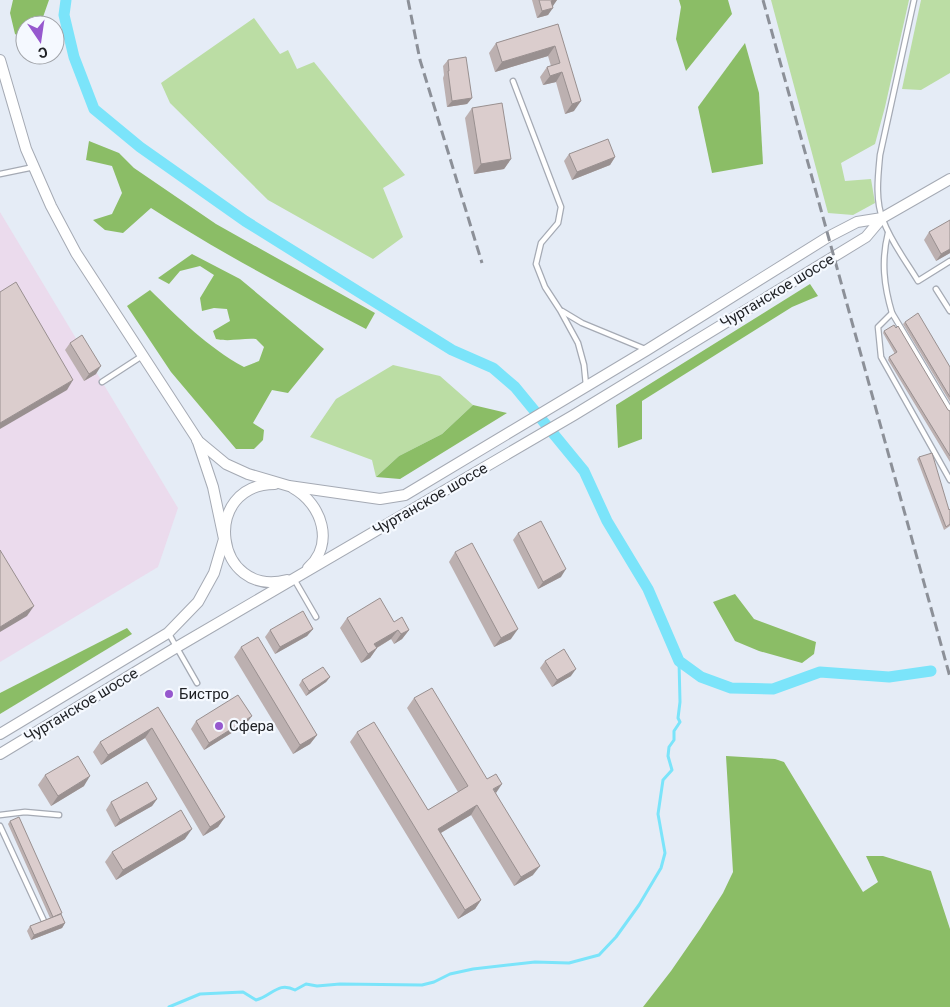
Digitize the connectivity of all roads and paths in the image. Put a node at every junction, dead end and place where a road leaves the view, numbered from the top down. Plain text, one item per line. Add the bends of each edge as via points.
1 (914, 0) edge
2 (0, 60) edge
3 (513, 81) dead end
4 (34, 167) junction
5 (0, 174) edge
6 (950, 179) edge
7 (882, 218) junction
8 (888, 233) junction
9 (950, 261) edge
10 (936, 288) dead end
11 (560, 310) junction
12 (950, 311) edge
13 (892, 313) junction
14 (647, 350) junction
15 (142, 356) junction
16 (102, 382) dead end
17 (586, 386) junction
18 (950, 410) edge
19 (197, 439) junction
20 (950, 480) edge
21 (289, 486) junction
22 (224, 539) junction
23 (296, 577) junction
24 (316, 617) dead end
25 (168, 633) junction
26 (177, 647) junction
27 (197, 683) dead end
28 (0, 734) edge
29 (0, 754) edge
30 (0, 815) edge
31 (59, 815) dead end
32 (0, 826) edge
33 (44, 921) edge

1 - 7 lane via 880,155 877,180
2 - 4 street
3 - 11 lane via 561,207 558,223 541,243 536,264 545,287
4 - 5 lane
4 - 15 street via 76,253
6 - 7 street
7 - 8 lane
7 - 14 street, Чуртанское шоссе via 857,222 828,237
7 - 23 street, Чуртанское шоссе via 866,237 529,442
8 - 9 lane via 918,280
8 - 13 lane via 883,267
10 - 12 lane
11 - 14 lane
11 - 17 lane via 578,343
13 - 18 lane
13 - 20 lane via 878,327 881,357
14 - 17 street, Чуртанское шоссе
15 - 16 lane
15 - 19 street
17 - 21 street, Чуртанское шоссе via 405,495 380,499
19 - 21 street, Чуртанское шоссе via 226,464
19 - 22 street via 213,487
21 - 22 street via 272,484 256,487 242,495 231,508 225,523
21 - 23 street via 314,505 321,519 323,535 320,551 312,564
22 - 23 street via 229,555 252,578 268,582
22 - 25 street, Чуртанское шоссе via 214,573 198,602
23 - 24 lane
23 - 26 street, Чуртанское шоссе
25 - 26 lane
25 - 28 street, Чуртанское шоссе
26 - 27 lane
26 - 29 street, Чуртанское шоссе
30 - 31 lane via 25,812
32 - 33 lane

